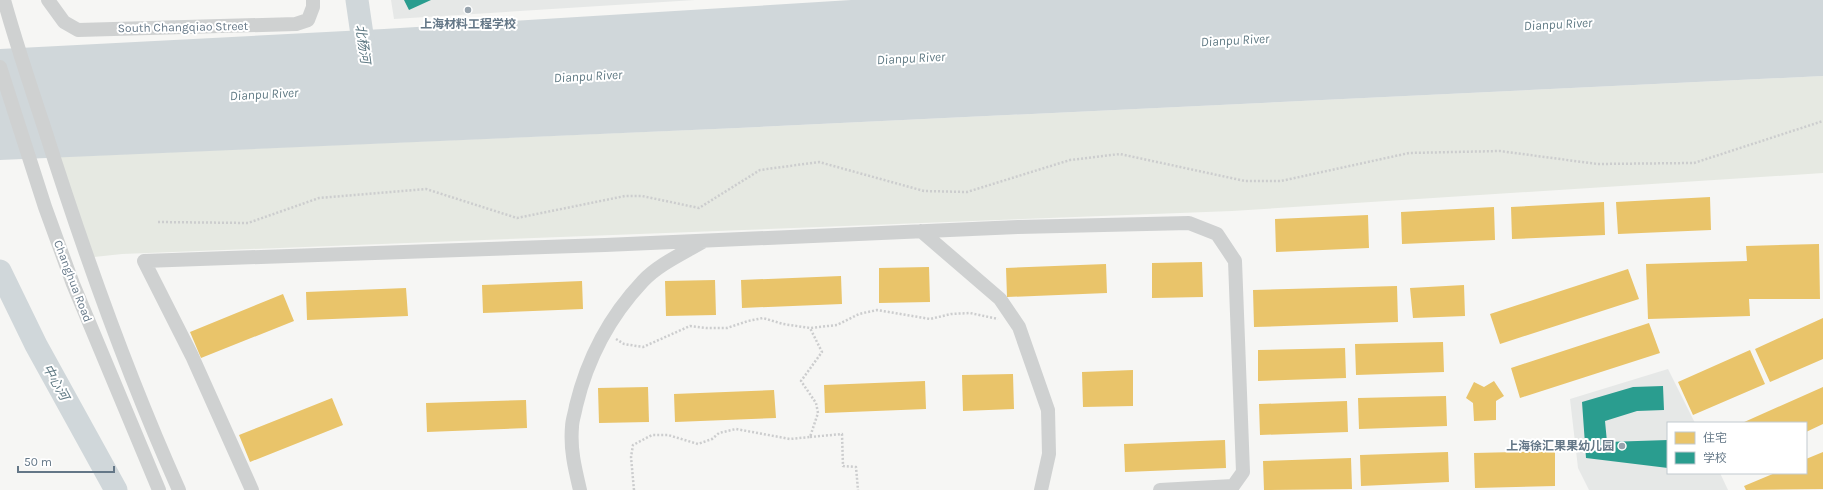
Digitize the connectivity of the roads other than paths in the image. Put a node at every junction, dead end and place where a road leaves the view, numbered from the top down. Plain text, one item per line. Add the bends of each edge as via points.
1 (4, 0) edge
2 (48, 0) edge
3 (313, 0) edge
4 (0, 17) edge
5 (0, 67) edge
6 (921, 231) junction
7 (706, 240) junction
8 (138, 393) junction
9 (159, 490) edge
10 (179, 490) edge
11 (252, 490) edge
12 (580, 490) edge
13 (1041, 490) edge
14 (1160, 490) edge

1 - 8 street, Changhua Road via 66,198
2 - 3 street, South Changqiao Street via 64,22 78,30 296,24 308,20 314,7
4 - 8 street, Changhua Road via 76,253 111,349
5 - 9 street, Changhua Road via 73,284
6 - 7 street
6 - 13 street via 1000,299 1019,326 1048,410 1049,454
6 - 14 street via 1189,223 1217,234 1235,261 1243,472 1233,486
7 - 11 street via 144,261 192,356
7 - 12 street via 672,259 643,280 614,318 594,352 579,393 572,426 572,460
8 - 10 street, Changhua Road

